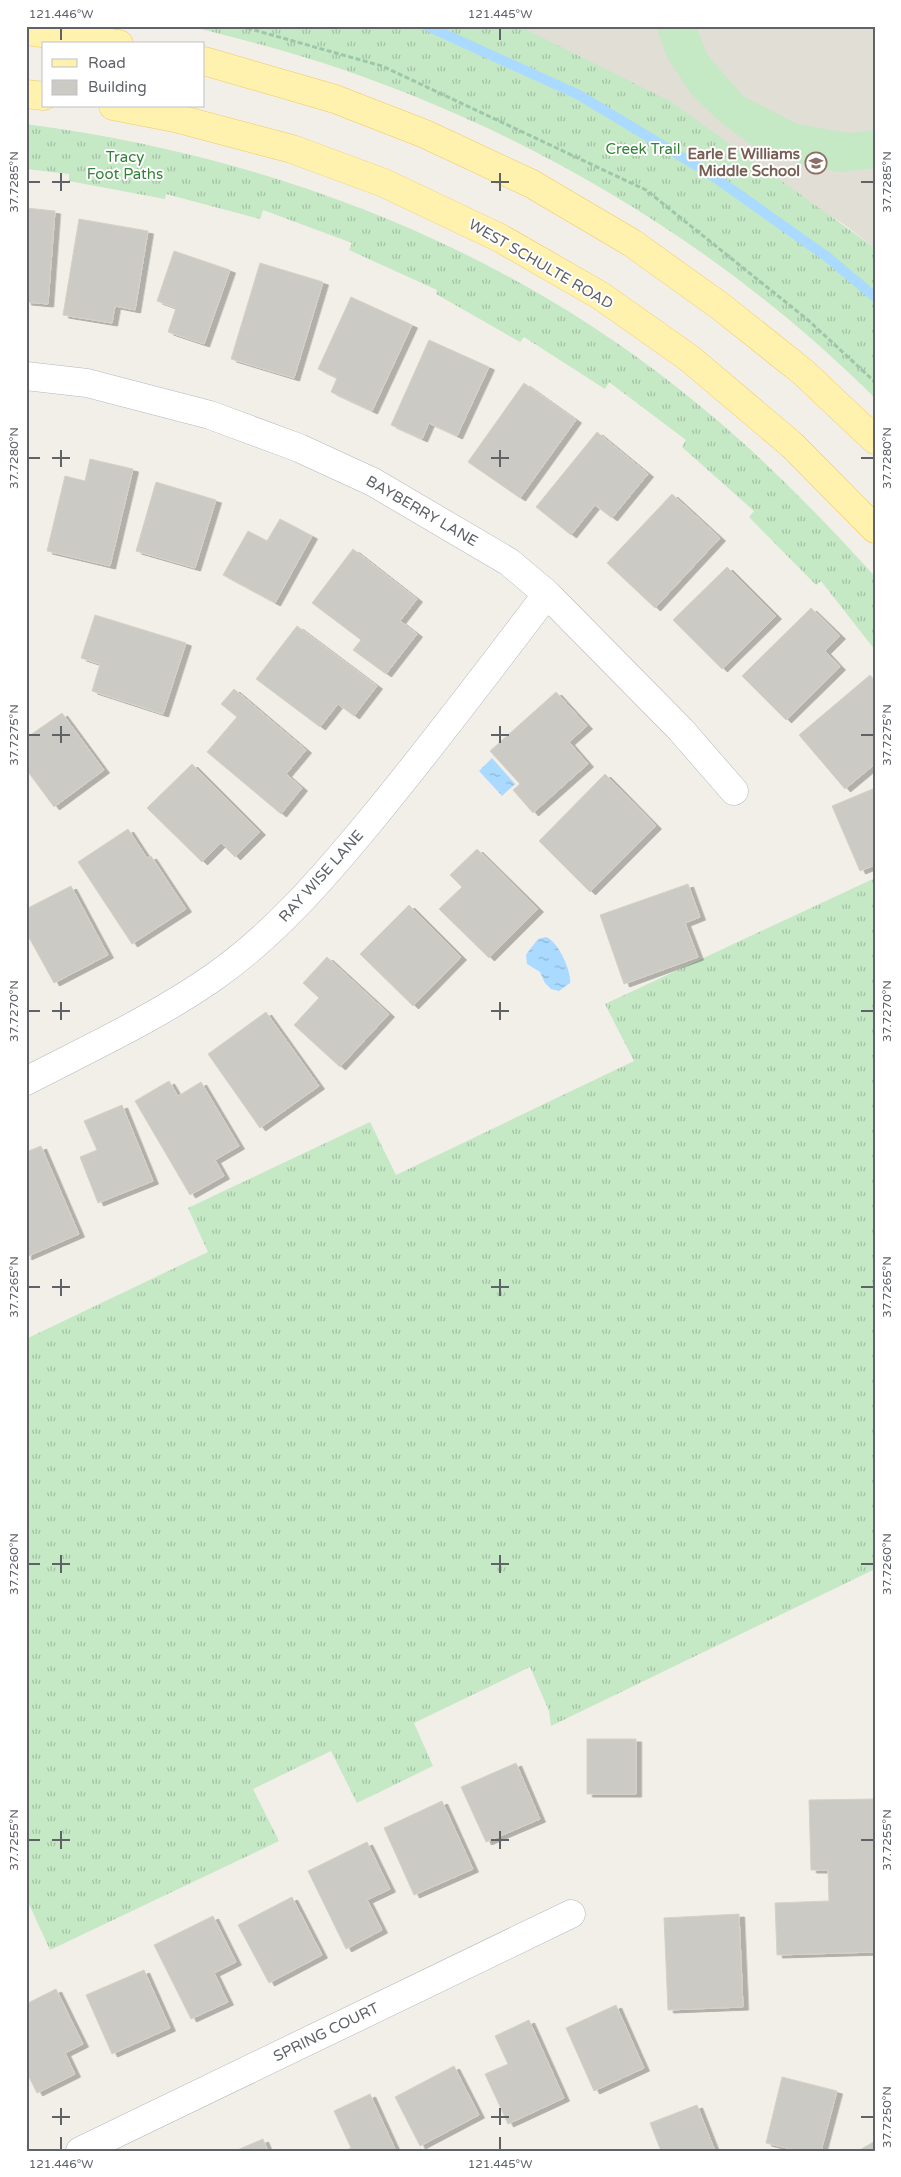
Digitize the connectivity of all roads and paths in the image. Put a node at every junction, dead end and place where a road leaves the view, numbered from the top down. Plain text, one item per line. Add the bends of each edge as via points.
1 (26, 31) edge
2 (104, 42) edge
3 (205, 61) edge
4 (26, 94) edge
5 (42, 96) edge
6 (123, 108) edge
7 (26, 376) edge
8 (875, 440) edge
9 (875, 529) edge
10 (547, 594) junction
11 (734, 791) dead end
12 (26, 1081) edge
13 (571, 1914) dead end
14 (110, 2144) edge
15 (80, 2151) edge

1 - 2 main road
3 - 8 main road via 335,99 424,134 532,184 632,243 720,306 803,372
4 - 5 main road
6 - 9 main road, WEST SCHULTE ROAD via 292,149 384,183 500,238 601,296 689,358 792,445
7 - 10 street, BAYBERRY LANE via 87,382 210,415 298,448 373,482 501,557
10 - 11 street, BAYBERRY LANE via 681,730
10 - 12 street, RAY WISE LANE via 412,771 328,873 286,917 215,976 158,1012
13 - 14 street, SPRING COURT
14 - 15 street, SPRING COURT

